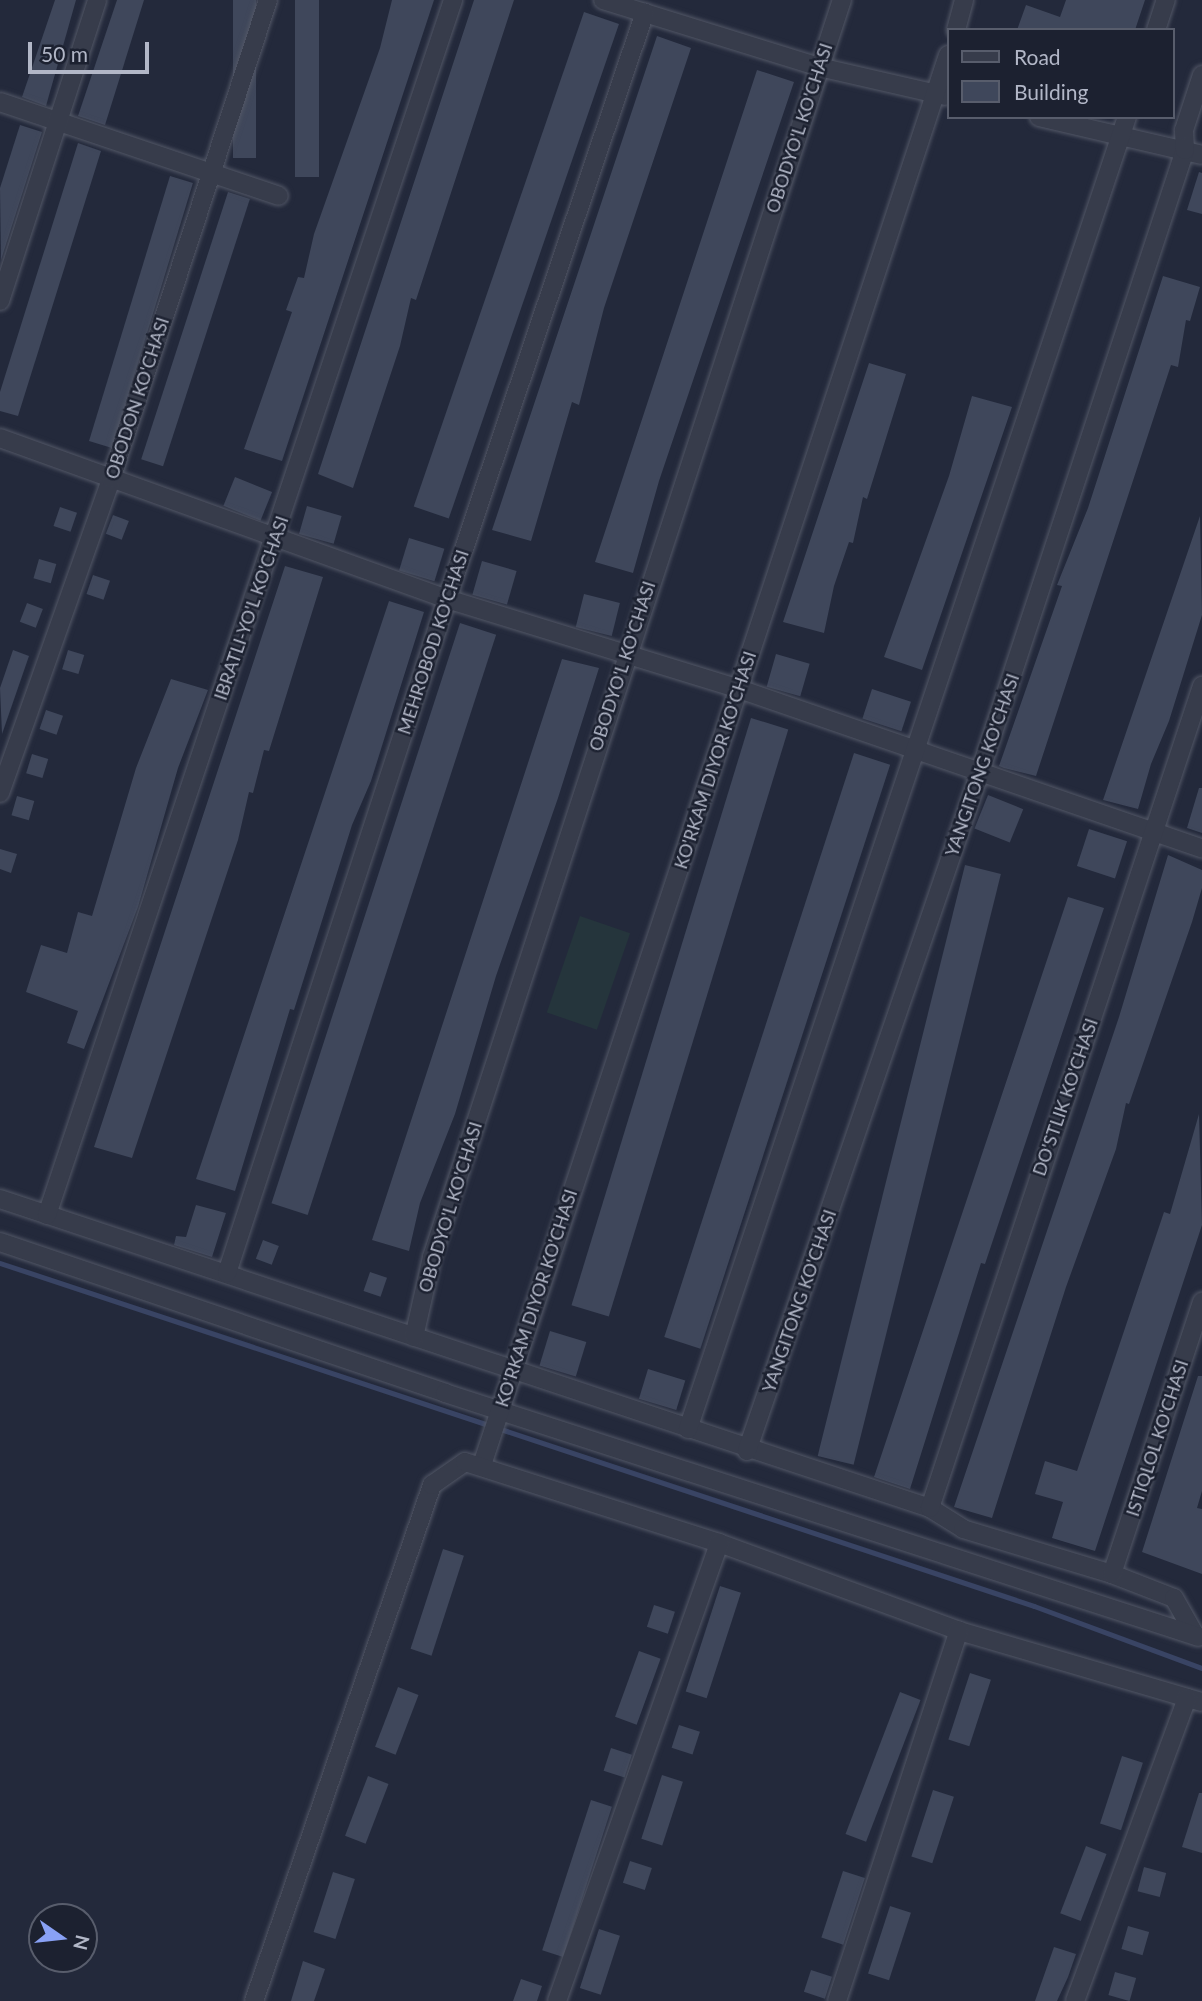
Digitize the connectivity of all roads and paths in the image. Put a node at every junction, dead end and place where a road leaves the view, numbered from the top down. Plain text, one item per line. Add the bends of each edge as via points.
1 (97, 0) edge
2 (268, 0) edge
3 (453, 0) edge
4 (603, 0) edge
5 (842, 0) edge
6 (964, 0) edge
7 (1166, 0) edge
8 (645, 12) junction
9 (957, 28) edge
10 (1157, 28) edge
11 (819, 67) junction
12 (946, 71) edge
13 (1202, 75) edge
14 (943, 96) edge
15 (0, 102) edge
16 (1048, 119) edge
17 (1126, 119) edge
18 (58, 122) junction
19 (1121, 136) junction
20 (1194, 153) edge
21 (209, 173) junction
22 (279, 196) dead end
23 (0, 301) edge
24 (0, 438) edge
25 (111, 479) junction
26 (275, 537) junction
27 (447, 599) junction
28 (625, 656) junction
29 (1202, 686) edge
30 (739, 690) junction
31 (917, 751) junction
32 (979, 775) junction
33 (0, 793) edge
34 (1154, 831) junction
35 (1202, 848) edge
36 (0, 1199) edge
37 (47, 1215) junction
38 (0, 1242) edge
39 (227, 1273) junction
40 (1202, 1302) edge
41 (414, 1336) junction
42 (512, 1370) junction
43 (499, 1410) junction
44 (688, 1429) junction
45 (747, 1451) junction
46 (482, 1465) junction
47 (930, 1508) junction
48 (719, 1544) junction
49 (1112, 1574) junction
50 (959, 1631) junction
51 (1198, 1637) edge
52 (1194, 1700) edge
53 (254, 2001) edge
54 (556, 2001) edge
55 (836, 2001) edge
56 (1075, 2001) edge

1 - 18 street
2 - 21 street, OBODON KO'CHASI
3 - 26 street, IBRATLI-YO'L KO'CHASI
4 - 8 street
5 - 11 street, OBODYO'L KO'CHASI
6 - 9 street
7 - 10 street
8 - 11 street
8 - 27 street, MEHROBOD KO'CHASI
11 - 14 street
11 - 28 street, OBODYO'L KO'CHASI
12 - 14 street, KO'RKAM DIYOR KO'CHASI
13 - 20 street, YANGITONG KO'CHASI via 1184,130
14 - 30 street, KO'RKAM DIYOR KO'CHASI
15 - 18 street
16 - 19 street
17 - 19 street
18 - 21 street
18 - 23 street
19 - 20 street
19 - 31 street
20 - 32 street, YANGITONG KO'CHASI
21 - 22 street
21 - 25 street, OBODON KO'CHASI
24 - 25 street
25 - 26 street
25 - 33 street, OBODON KO'CHASI
26 - 27 street
26 - 37 street, IBRATLI-YO'L KO'CHASI
27 - 28 street
27 - 39 street, MEHROBOD KO'CHASI
28 - 30 street
28 - 41 street, OBODYO'L KO'CHASI via 432,1257
29 - 34 street, DO'STLIK KO'CHASI
30 - 31 street
30 - 42 street, KO'RKAM DIYOR KO'CHASI
31 - 32 street
31 - 44 street
32 - 34 street
32 - 45 street, YANGITONG KO'CHASI
34 - 35 street
34 - 47 street, DO'STLIK KO'CHASI
36 - 37 street
37 - 39 street
38 - 43 street
39 - 41 street
40 - 49 street, ISTIQLOL KO'CHASI
41 - 42 street
42 - 43 street, KO'RKAM DIYOR KO'CHASI
42 - 44 street
43 - 46 street, KO'RKAM DIYOR KO'CHASI
43 - 51 street
44 - 45 street
45 - 47 street
46 - 48 street
46 - 53 street via 465,1462 432,1485
47 - 49 street via 963,1529
48 - 50 street
48 - 54 street
49 - 51 street via 1174,1598
50 - 52 street
50 - 55 street
52 - 56 street

